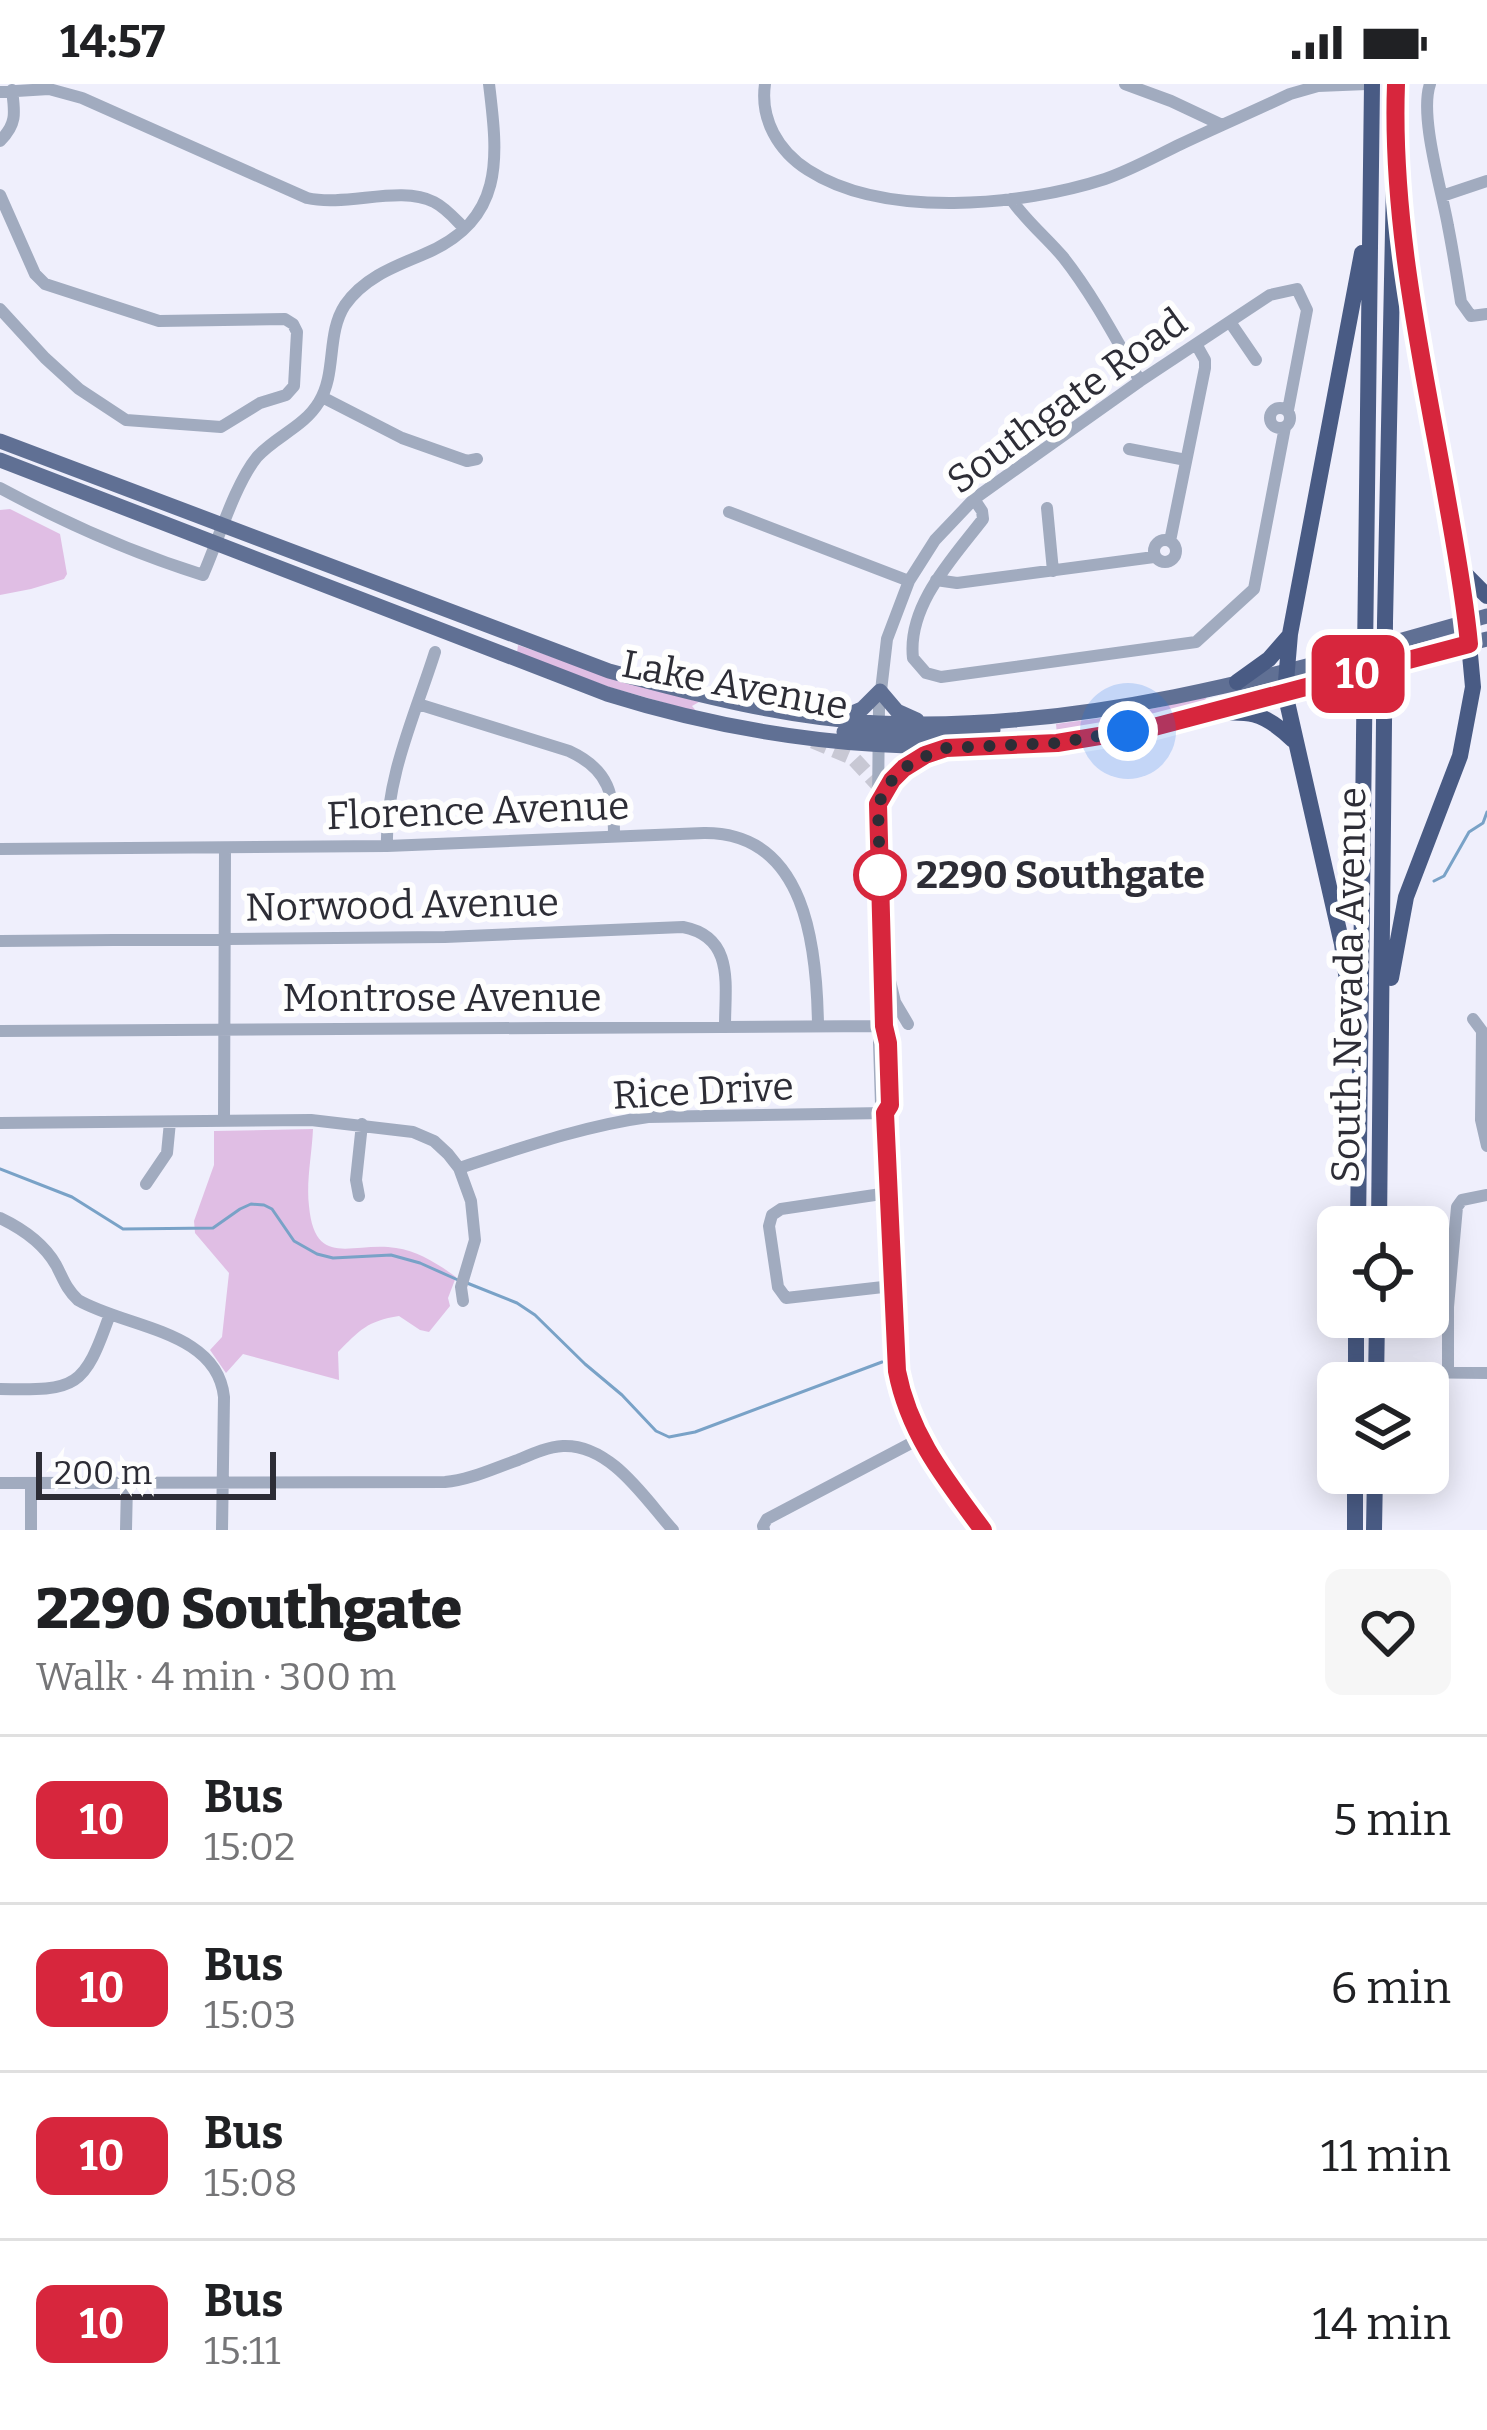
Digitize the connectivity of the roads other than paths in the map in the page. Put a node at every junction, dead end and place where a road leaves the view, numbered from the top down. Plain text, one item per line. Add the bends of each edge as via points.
1 (489, 84) edge
2 (765, 84) edge
3 (1125, 84) edge
4 (1369, 84) edge
5 (1385, 84) edge
6 (1430, 84) edge
7 (7, 89) edge
8 (1395, 93) edge
9 (1222, 125) junction
10 (0, 141) edge
11 (1372, 162) junction
12 (1487, 181) edge
13 (0, 195) edge
14 (1442, 196) junction
15 (1011, 200) junction
16 (464, 228) junction
17 (0, 309) edge
18 (1487, 314) edge
19 (1230, 322) junction
20 (1196, 344) junction
21 (1256, 360) dead end
22 (1139, 381) junction
23 (322, 397) junction
24 (0, 441) edge
25 (1129, 449) dead end
26 (477, 459) dead end
27 (0, 460) edge
28 (1186, 460) junction
29 (0, 488) edge
30 (974, 499) junction
31 (1047, 508) dead end
32 (729, 512) dead end
33 (224, 525) junction
34 (1248, 531) dead end
35 (1265, 534) junction
36 (217, 544) junction
37 (1459, 566) junction
38 (1377, 568) junction
39 (1053, 571) junction
40 (909, 580) junction
41 (936, 580) junction
42 (1487, 596) edge
43 (1487, 616) edge
44 (1467, 622) junction
45 (1122, 632) dead end
46 (1290, 634) junction
47 (1478, 641) edge
48 (1009, 651) dead end
49 (435, 652) dead end
50 (1124, 652) junction
51 (1487, 663) edge
52 (1011, 667) junction
53 (1286, 670) junction
54 (1237, 682) junction
55 (1473, 687) junction
56 (880, 691) junction
57 (1285, 693) junction
58 (418, 704) junction
59 (1207, 714) junction
60 (834, 718) junction
61 (1031, 718) junction
62 (932, 723) junction
63 (878, 734) junction
64 (1295, 742) junction
65 (946, 748) junction
66 (878, 804) junction
67 (614, 836) junction
68 (387, 846) junction
69 (226, 848) junction
70 (0, 849) edge
71 (225, 939) junction
72 (0, 941) edge
73 (883, 948) junction
74 (1473, 1019) dead end
75 (908, 1024) dead end
76 (725, 1026) junction
77 (818, 1026) junction
78 (884, 1026) junction
79 (224, 1029) junction
80 (0, 1030) edge
81 (1382, 1068) junction
82 (885, 1113) junction
83 (224, 1121) junction
84 (170, 1122) junction
85 (0, 1123) edge
86 (362, 1124) junction
87 (1487, 1146) edge
88 (459, 1168) junction
89 (1359, 1174) junction
90 (146, 1184) dead end
91 (888, 1193) junction
92 (359, 1196) dead end
93 (1487, 1196) edge
94 (1358, 1206) edge
95 (1379, 1206) edge
96 (0, 1218) edge
97 (892, 1286) junction
98 (463, 1288) dead end
99 (110, 1314) junction
100 (1448, 1362) edge
101 (1449, 1372) edge
102 (1487, 1373) edge
103 (0, 1389) edge
104 (919, 1439) junction
105 (0, 1483) edge
106 (31, 1483) junction
107 (127, 1484) junction
108 (223, 1484) junction
109 (1355, 1494) edge
110 (1375, 1494) edge
111 (978, 1528) edge
112 (31, 1530) edge
113 (126, 1530) edge
114 (222, 1530) edge
115 (673, 1530) edge
116 (764, 1530) edge
117 (1355, 1530) edge
118 (1374, 1530) edge

1 - 16 street via 494,166 486,198
2 - 15 street via 775,137 816,175 908,201
3 - 9 street
4 - 9 street via 1305,89
4 - 11 highway
5 - 8 street
6 - 14 street
7 - 10 street via 15,120
7 - 16 street via 82,98 307,198 415,197 441,206
8 - 37 highway via 1408,273
8 - 38 highway
9 - 15 street via 1111,177
11 - 38 highway
11 - 46 highway via 1358,280
12 - 14 street
13 - 17 street via 45,284 159,321 286,319 297,332 296,381 286,395 221,427 133,422 79,388
14 - 18 street via 1461,302 1472,316
15 - 22 street via 1064,259
16 - 23 street via 353,296 338,321
19 - 20 street, Southgate Road
19 - 21 street
19 - 35 street, Southgate Road via 1270,295 1297,289 1306,310 1288,410 1270,416 1285,427
20 - 22 street, Southgate Road
20 - 28 street via 1205,368
22 - 30 street, Southgate Road
23 - 26 street via 402,438
23 - 33 street via 249,468
24 - 33 main road, Lake Avenue
25 - 28 street
27 - 36 main road, Lake Avenue
28 - 39 street via 1170,541 1155,545 1154,556
29 - 36 street via 203,575
30 - 40 street, Southgate Road
30 - 41 street via 983,519
31 - 39 street
32 - 40 street
33 - 36 street
33 - 60 main road, Lake Avenue via 609,671
34 - 35 street
35 - 50 street via 1254,589 1196,642
36 - 63 main road, Lake Avenue via 651,708 764,732
37 - 42 highway
37 - 44 highway
38 - 81 highway, South Nevada Avenue
38 - 89 highway, South Nevada Avenue via 1364,744
39 - 41 street
40 - 56 street, Southgate Road via 887,639
41 - 52 street via 912,640 915,664 941,676
43 - 44 main road, Lake Avenue
44 - 47 highway
44 - 53 main road, Lake Avenue
45 - 50 street
46 - 53 highway
46 - 54 highway
47 - 55 highway
47 - 57 main road, Lake Avenue
48 - 52 street
49 - 58 street
50 - 52 street
51 - 55 highway
53 - 54 main road, Lake Avenue
53 - 57 highway
54 - 61 main road, Lake Avenue
55 - 81 highway via 1460,756 1406,897
56 - 60 main road via 862,710
56 - 62 main road via 897,711
56 - 63 street, Southgate Road
57 - 59 main road, Lake Avenue
57 - 64 highway
58 - 67 street via 587,760 610,791
58 - 68 street via 389,799
59 - 64 highway via 1262,715
59 - 65 main road, Lake Avenue via 1057,743
60 - 63 main road, Lake Avenue
61 - 62 main road, Lake Avenue
61 - 63 main road via 964,735
62 - 63 main road, Lake Avenue
63 - 65 main road, Lake Avenue
63 - 66 street, Southgate Road
64 - 89 highway via 1347,970
65 - 66 main road via 904,768
66 - 73 street, Southgate Road
67 - 68 street, Florence Avenue
67 - 77 street, Florence Avenue via 714,832 773,857 806,920
68 - 69 street, Florence Avenue
69 - 70 street, Florence Avenue
69 - 71 street
71 - 72 street, Norwood Avenue
71 - 76 street, Norwood Avenue via 683,927 702,932 720,952
71 - 79 street
73 - 75 street
73 - 78 street, Southgate Road
74 - 87 street via 1481,1031
76 - 77 street, Montrose Avenue
76 - 79 street, Montrose Avenue
77 - 78 street, Montrose Avenue
78 - 82 street, Southgate Road
79 - 80 street, Montrose Avenue
79 - 83 street
81 - 95 highway, South Nevada Avenue
82 - 88 street, Rice Drive via 648,1117
82 - 91 street, Southgate Road
83 - 84 street
83 - 86 street
84 - 85 street via 57,1129
84 - 90 street via 167,1153
86 - 88 street via 428,1130
86 - 92 street
88 - 98 street via 476,1228
89 - 94 highway, South Nevada Avenue
91 - 97 street, Southgate Road
91 - 97 street via 781,1209 769,1226 778,1287 787,1298
93 - 100 street via 1457,1208
96 - 99 street via 59,1256 71,1294
97 - 104 street, Southgate Road via 901,1390
99 - 103 street via 77,1384
99 - 108 street via 192,1346 214,1365 224,1397
101 - 102 street
104 - 111 street, Southgate Road
104 - 116 street via 767,1519
105 - 106 street
106 - 107 street
106 - 112 street
107 - 108 street
107 - 113 street
108 - 114 street
108 - 115 street via 456,1481 542,1450 575,1447 606,1460
109 - 117 highway
110 - 118 highway

